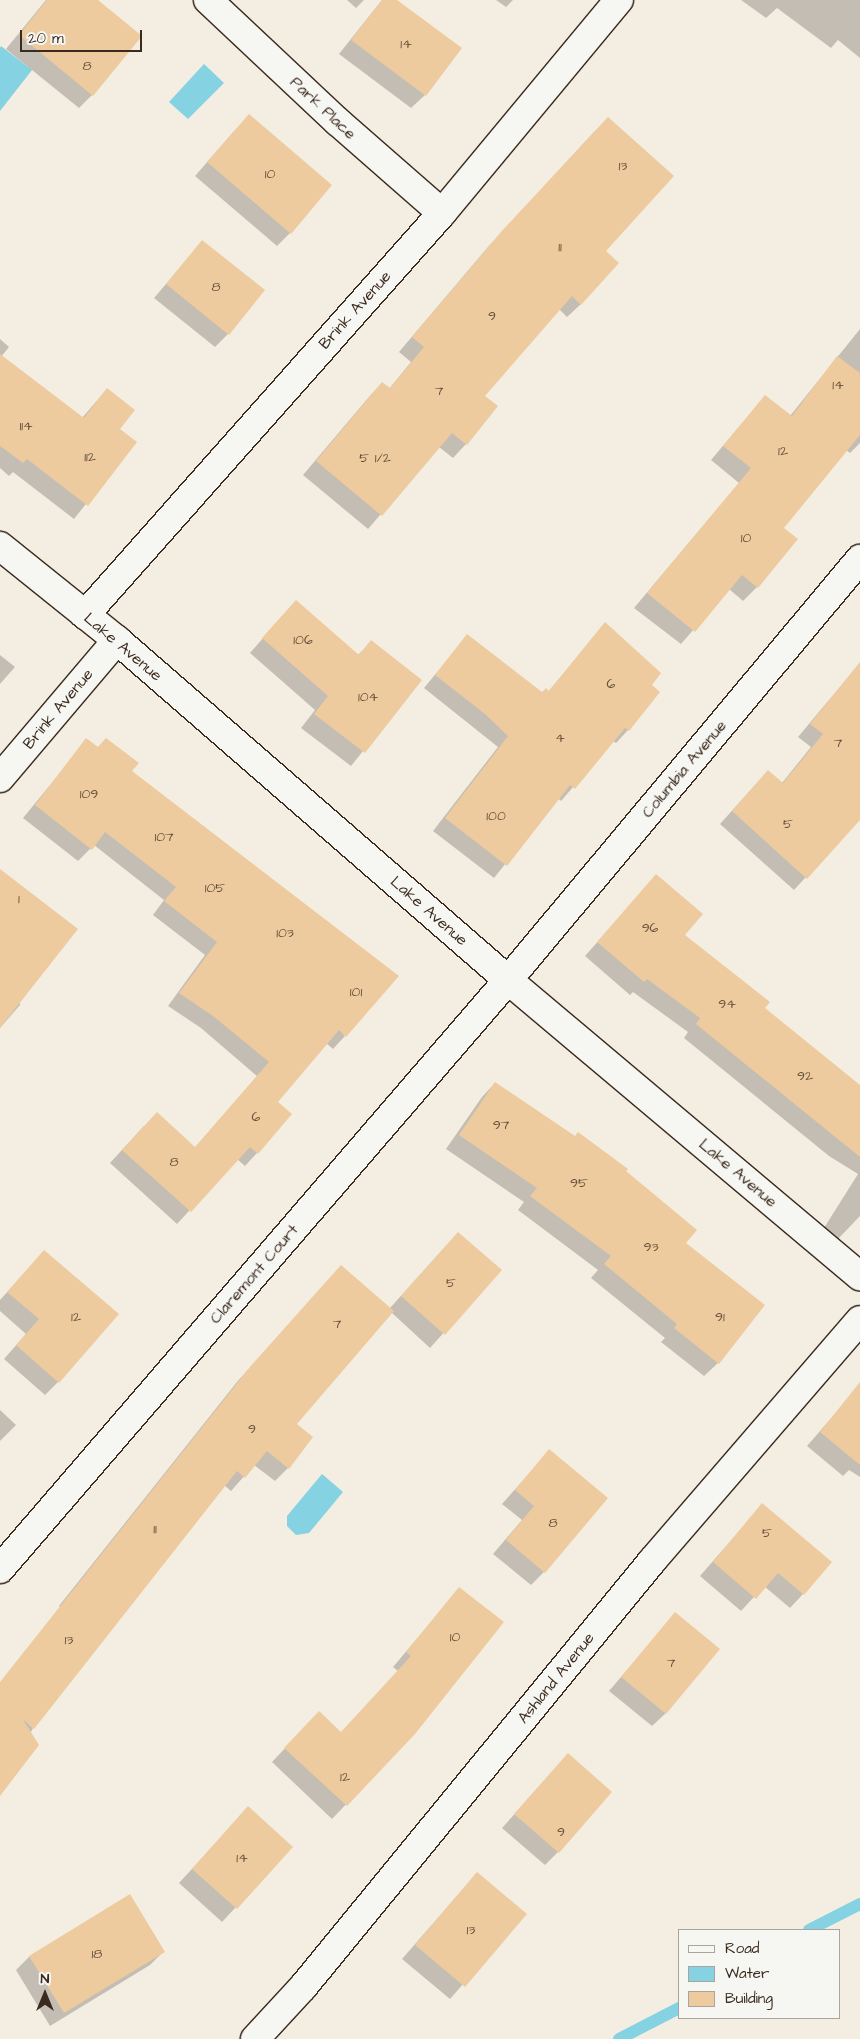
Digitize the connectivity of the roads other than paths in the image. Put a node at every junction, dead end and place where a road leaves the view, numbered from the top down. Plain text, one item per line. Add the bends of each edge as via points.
1 (208, 0) edge
2 (619, 0) edge
3 (442, 213) junction
4 (0, 546) edge
5 (860, 558) edge
6 (85, 615) junction
7 (117, 640) junction
8 (0, 778) edge
9 (508, 980) junction
10 (860, 1276) edge
11 (860, 1320) edge
12 (0, 1569) edge
13 (255, 2039) edge

1 - 3 street, Park Place via 338,122
2 - 3 street, Brink Avenue
3 - 6 street, Brink Avenue
4 - 6 street, Lake Avenue
5 - 9 street, Columbia Avenue
6 - 7 street, Lake Avenue
7 - 8 street, Brink Avenue
7 - 9 street, Lake Avenue
9 - 10 street, Lake Avenue
9 - 12 street, Claremont Court
11 - 13 street, Ashland Avenue via 652,1561 303,1987

